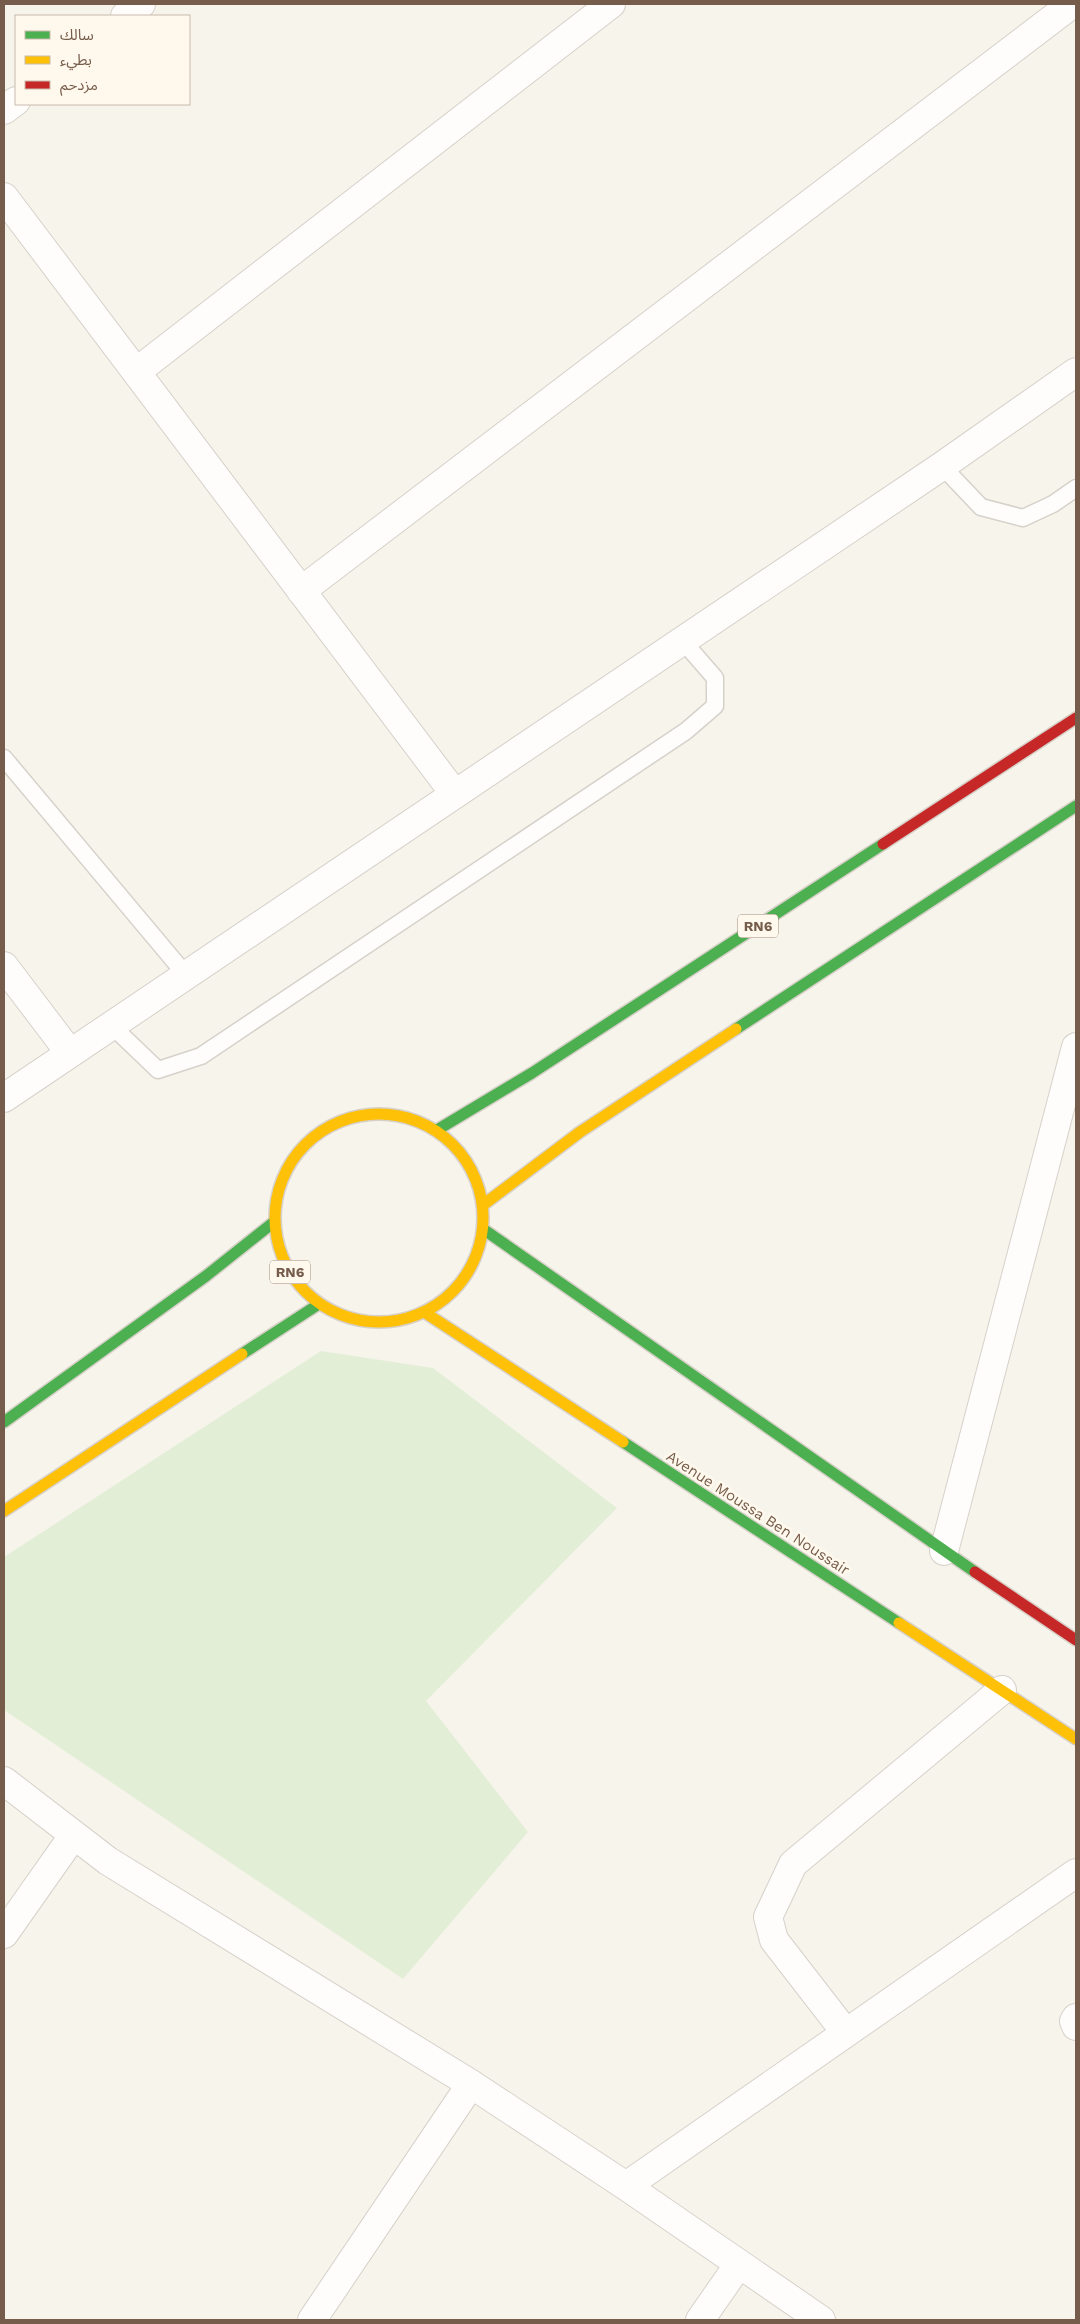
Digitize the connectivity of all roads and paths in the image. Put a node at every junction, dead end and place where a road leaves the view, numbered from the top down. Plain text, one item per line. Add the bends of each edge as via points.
1 (141, 4) edge
2 (611, 4) edge
3 (1072, 4) edge
4 (126, 15) edge
5 (15, 101) edge
6 (4, 110) edge
7 (4, 197) edge
8 (136, 372) junction
9 (1076, 372) edge
10 (942, 466) junction
11 (1076, 488) edge
12 (301, 590) junction
13 (682, 640) junction
14 (1076, 718) edge
15 (4, 758) edge
16 (454, 793) junction
17 (1076, 806) edge
18 (4, 966) edge
19 (186, 975) junction
20 (111, 1026) junction
21 (1076, 1047) edge
22 (70, 1053) junction
23 (4, 1098) edge
24 (437, 1130) junction
25 (483, 1205) junction
26 (274, 1222) junction
27 (483, 1229) junction
28 (320, 1304) junction
29 (424, 1312) junction
30 (4, 1422) edge
31 (4, 1511) edge
32 (944, 1551) junction
33 (1076, 1640) edge
34 (1002, 1690) junction
35 (1076, 1739) edge
36 (4, 1781) edge
37 (73, 1836) junction
38 (1076, 1872) edge
39 (4, 1934) edge
40 (1076, 2018) edge
41 (1076, 2026) edge
42 (846, 2033) junction
43 (471, 2084) junction
44 (626, 2186) junction
45 (739, 2264) junction
46 (312, 2320) edge
47 (700, 2320) edge
48 (821, 2320) edge

1 - 4 street
2 - 8 street
3 - 12 street
5 - 6 street
7 - 8 street
8 - 12 street
9 - 10 street
10 - 11 lane via 981,507 1022,518 1053,504
10 - 13 street
12 - 16 street
13 - 16 street
13 - 20 lane via 715,678 715,706 686,731 201,1056 158,1070
14 - 24 main road, RN6 via 532,1073
15 - 19 lane
16 - 19 street
17 - 25 main road via 580,1132
18 - 22 street
19 - 20 street
20 - 22 street
21 - 32 street
22 - 23 street
24 - 25 main road, RN6 via 463,1156 475,1176
24 - 26 main road, RN6 via 401,1115 363,1114 328,1126 298,1151 280,1184
25 - 27 main road, RN6
26 - 28 main road, RN6 via 278,1246 287,1268 301,1288
26 - 30 main road via 206,1276
27 - 29 main road, RN6 via 473,1262 463,1277 453,1291
27 - 32 main road
28 - 29 main road, RN6 via 352,1319 389,1322
28 - 31 main road, RN6
29 - 34 main road, Avenue Moussa Ben Noussair
32 - 33 main road
34 - 35 main road, Avenue Moussa Ben Noussair
34 - 42 street via 793,1864 778,1895 768,1917 774,1940
36 - 37 street
37 - 39 street
37 - 43 street via 108,1861
38 - 42 street
40 - 41 street
42 - 44 street
43 - 44 street
43 - 46 street
44 - 45 street
45 - 47 street
45 - 48 street

